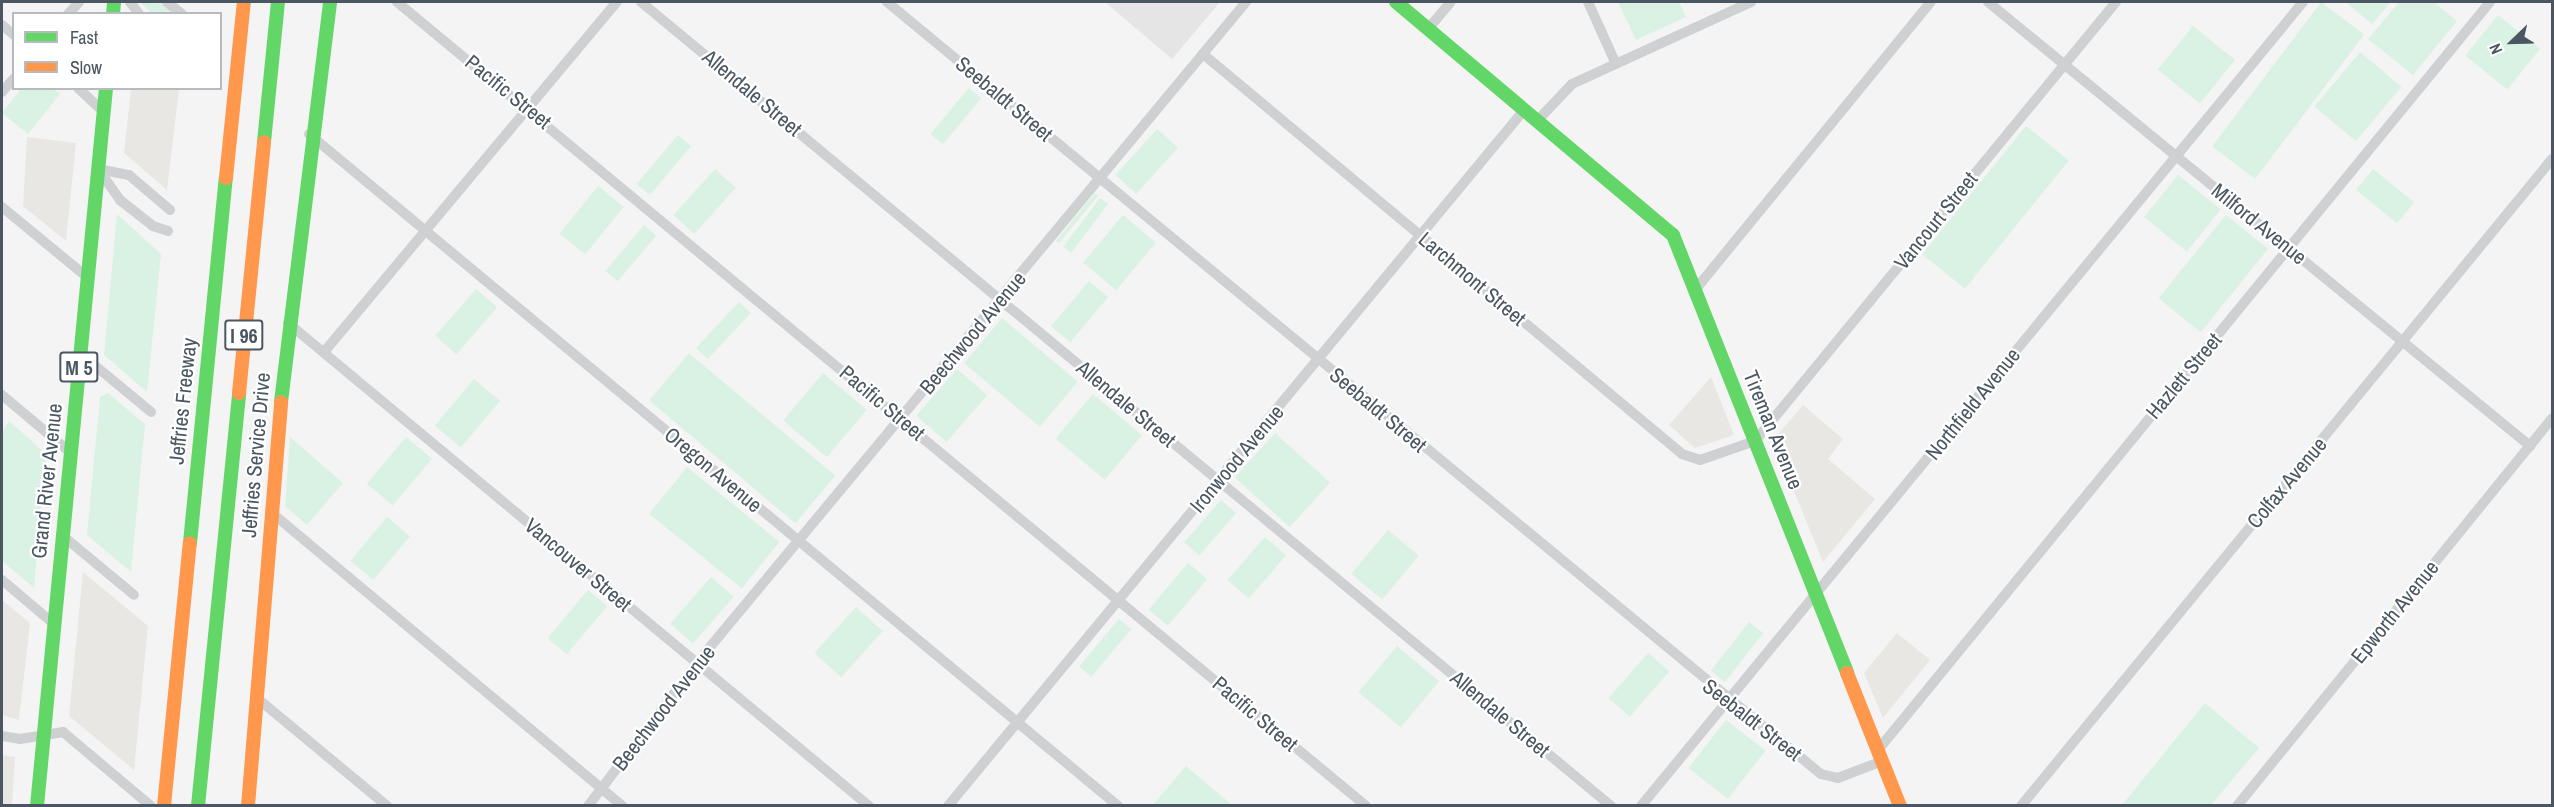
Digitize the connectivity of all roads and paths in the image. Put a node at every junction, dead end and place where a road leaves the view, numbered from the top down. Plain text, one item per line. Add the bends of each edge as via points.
1 (167, 2) edge
2 (244, 2) edge
3 (278, 2) edge
4 (330, 2) edge
5 (397, 2) edge
6 (617, 2) edge
7 (641, 2) edge
8 (887, 2) edge
9 (1246, 2) edge
10 (1396, 2) edge
11 (1451, 2) edge
12 (1588, 2) edge
13 (1751, 2) edge
14 (1931, 2) edge
15 (1988, 2) edge
16 (2116, 2) edge
17 (2303, 2) edge
18 (2490, 2) edge
19 (180, 12) edge
20 (1428, 29) junction
21 (1203, 54) junction
22 (1616, 63) junction
23 (2064, 65) junction
24 (12, 80) edge
25 (80, 90) edge
26 (106, 90) edge
27 (2, 92) edge
28 (527, 107) junction
29 (1524, 110) junction
30 (104, 112) junction
31 (1537, 121) junction
32 (309, 134) junction
33 (2176, 156) junction
34 (2553, 159) edge
35 (98, 169) junction
36 (1100, 179) junction
37 (2, 207) edge
38 (170, 210) dead end
39 (168, 231) dead end
40 (425, 231) junction
41 (1421, 236) junction
42 (2289, 249) junction
43 (88, 278) junction
44 (1695, 290) junction
45 (1001, 300) junction
46 (288, 323) junction
47 (2403, 342) junction
48 (324, 352) junction
49 (81, 354) junction
50 (1318, 361) junction
51 (2, 395) edge
52 (151, 412) dead end
53 (900, 419) junction
54 (2553, 419) edge
55 (1755, 441) junction
56 (2530, 446) junction
57 (71, 453) junction
58 (1219, 481) junction
59 (272, 513) junction
60 (63, 536) junction
61 (799, 541) junction
62 (2, 580) edge
63 (1815, 593) junction
64 (134, 595) dead end
65 (1119, 600) junction
66 (55, 625) junction
67 (697, 664) junction
68 (257, 698) junction
69 (1726, 701) junction
70 (1017, 722) junction
71 (45, 734) junction
72 (2, 736) edge
73 (1880, 755) junction
74 (603, 788) junction
75 (148, 802) edge
76 (37, 806) edge
77 (164, 806) edge
78 (198, 806) edge
79 (248, 806) edge
80 (387, 806) edge
81 (588, 806) edge
82 (623, 806) edge
83 (869, 806) edge
84 (948, 806) edge
85 (1118, 806) edge
86 (1366, 806) edge
87 (1611, 806) edge
88 (1641, 806) edge
89 (1899, 806) edge
90 (2020, 806) edge
91 (2237, 806) edge

1 - 19 street
2 - 77 main road, Jeffries Freeway / I 96
3 - 78 main road, I 96
4 - 32 main road, Jeffries Service Drive
5 - 28 street, Pacific Street
6 - 28 street
7 - 45 street, Allendale Street
8 - 36 street, Seebaldt Street
9 - 21 street, Beechwood Avenue
10 - 20 main road, Tireman Avenue
11 - 20 street
12 - 22 street
13 - 22 street
14 - 44 street
15 - 23 street, Milford Avenue
16 - 23 street, Vancourt Street
17 - 33 street, Northfield Avenue
18 - 42 street, Hazlett Street
20 - 29 main road, Tireman Avenue
21 - 36 street, Beechwood Avenue
21 - 41 street, Larchmont Street
22 - 31 street via 1565,87
23 - 33 street, Milford Avenue
23 - 55 street, Vancourt Street
24 - 27 street
25 - 30 street
26 - 30 main road, Grand River Avenue / M 5
28 - 40 street
28 - 53 street, Pacific Street
29 - 31 main road, Tireman Avenue
29 - 41 street, Ironwood Avenue
30 - 35 main road, Grand River Avenue / M 5
31 - 44 main road, Tireman Avenue via 1673,235
32 - 40 street, Oregon Avenue
32 - 46 main road, Jeffries Service Drive
33 - 42 street, Milford Avenue
33 - 63 street, Northfield Avenue
34 - 47 street, Colfax Avenue
35 - 38 street via 129,175
35 - 39 street via 120,200
35 - 43 main road, Grand River Avenue / M 5
36 - 45 street, Beechwood Avenue
36 - 50 street, Seebaldt Street
37 - 43 street
40 - 48 street
40 - 61 street, Oregon Avenue
41 - 50 street, Ironwood Avenue
41 - 55 street, Larchmont Street via 1682,454 1700,460
42 - 47 street, Milford Avenue
42 - 73 street, Hazlett Street
43 - 49 main road, Grand River Avenue / M 5
44 - 55 main road, Tireman Avenue
45 - 53 street, Beechwood Avenue
45 - 58 street, Allendale Street
46 - 48 street, Vancouver Street
46 - 59 main road, Jeffries Service Drive
47 - 56 street, Milford Avenue
47 - 90 street, Colfax Avenue
48 - 67 street, Vancouver Street
49 - 52 street
49 - 57 main road, Grand River Avenue / M 5
50 - 58 street, Ironwood Avenue
50 - 69 street, Seebaldt Street
51 - 57 street
53 - 61 street, Beechwood Avenue
53 - 65 street, Pacific Street
54 - 56 street, Epworth Avenue
55 - 63 main road, Tireman Avenue
56 - 91 street, Epworth Avenue
57 - 60 main road, Grand River Avenue / M 5
58 - 65 street, Ironwood Avenue
58 - 87 street, Allendale Street
59 - 68 main road, Jeffries Service Drive
59 - 74 street
60 - 64 street
60 - 66 main road, Grand River Avenue / M 5
61 - 67 street, Beechwood Avenue
61 - 70 street, Oregon Avenue
62 - 66 street
63 - 69 street, Northfield Avenue
63 - 73 main road, Tireman Avenue
65 - 70 street, Ironwood Avenue
65 - 86 street, Pacific Street
66 - 71 main road, Grand River Avenue / M 5
67 - 74 street, Beechwood Avenue
67 - 83 street, Vancouver Street
68 - 79 main road, Jeffries Service Drive
68 - 80 street
69 - 73 street, Seebaldt Street via 1821,774 1838,778
69 - 88 street, Northfield Avenue
70 - 84 street, Ironwood Avenue
70 - 85 street, Oregon Avenue
71 - 72 street
71 - 75 street via 63,732
71 - 76 main road, Grand River Avenue / M 5
73 - 89 main road, Tireman Avenue
74 - 81 street, Beechwood Avenue
74 - 82 street

